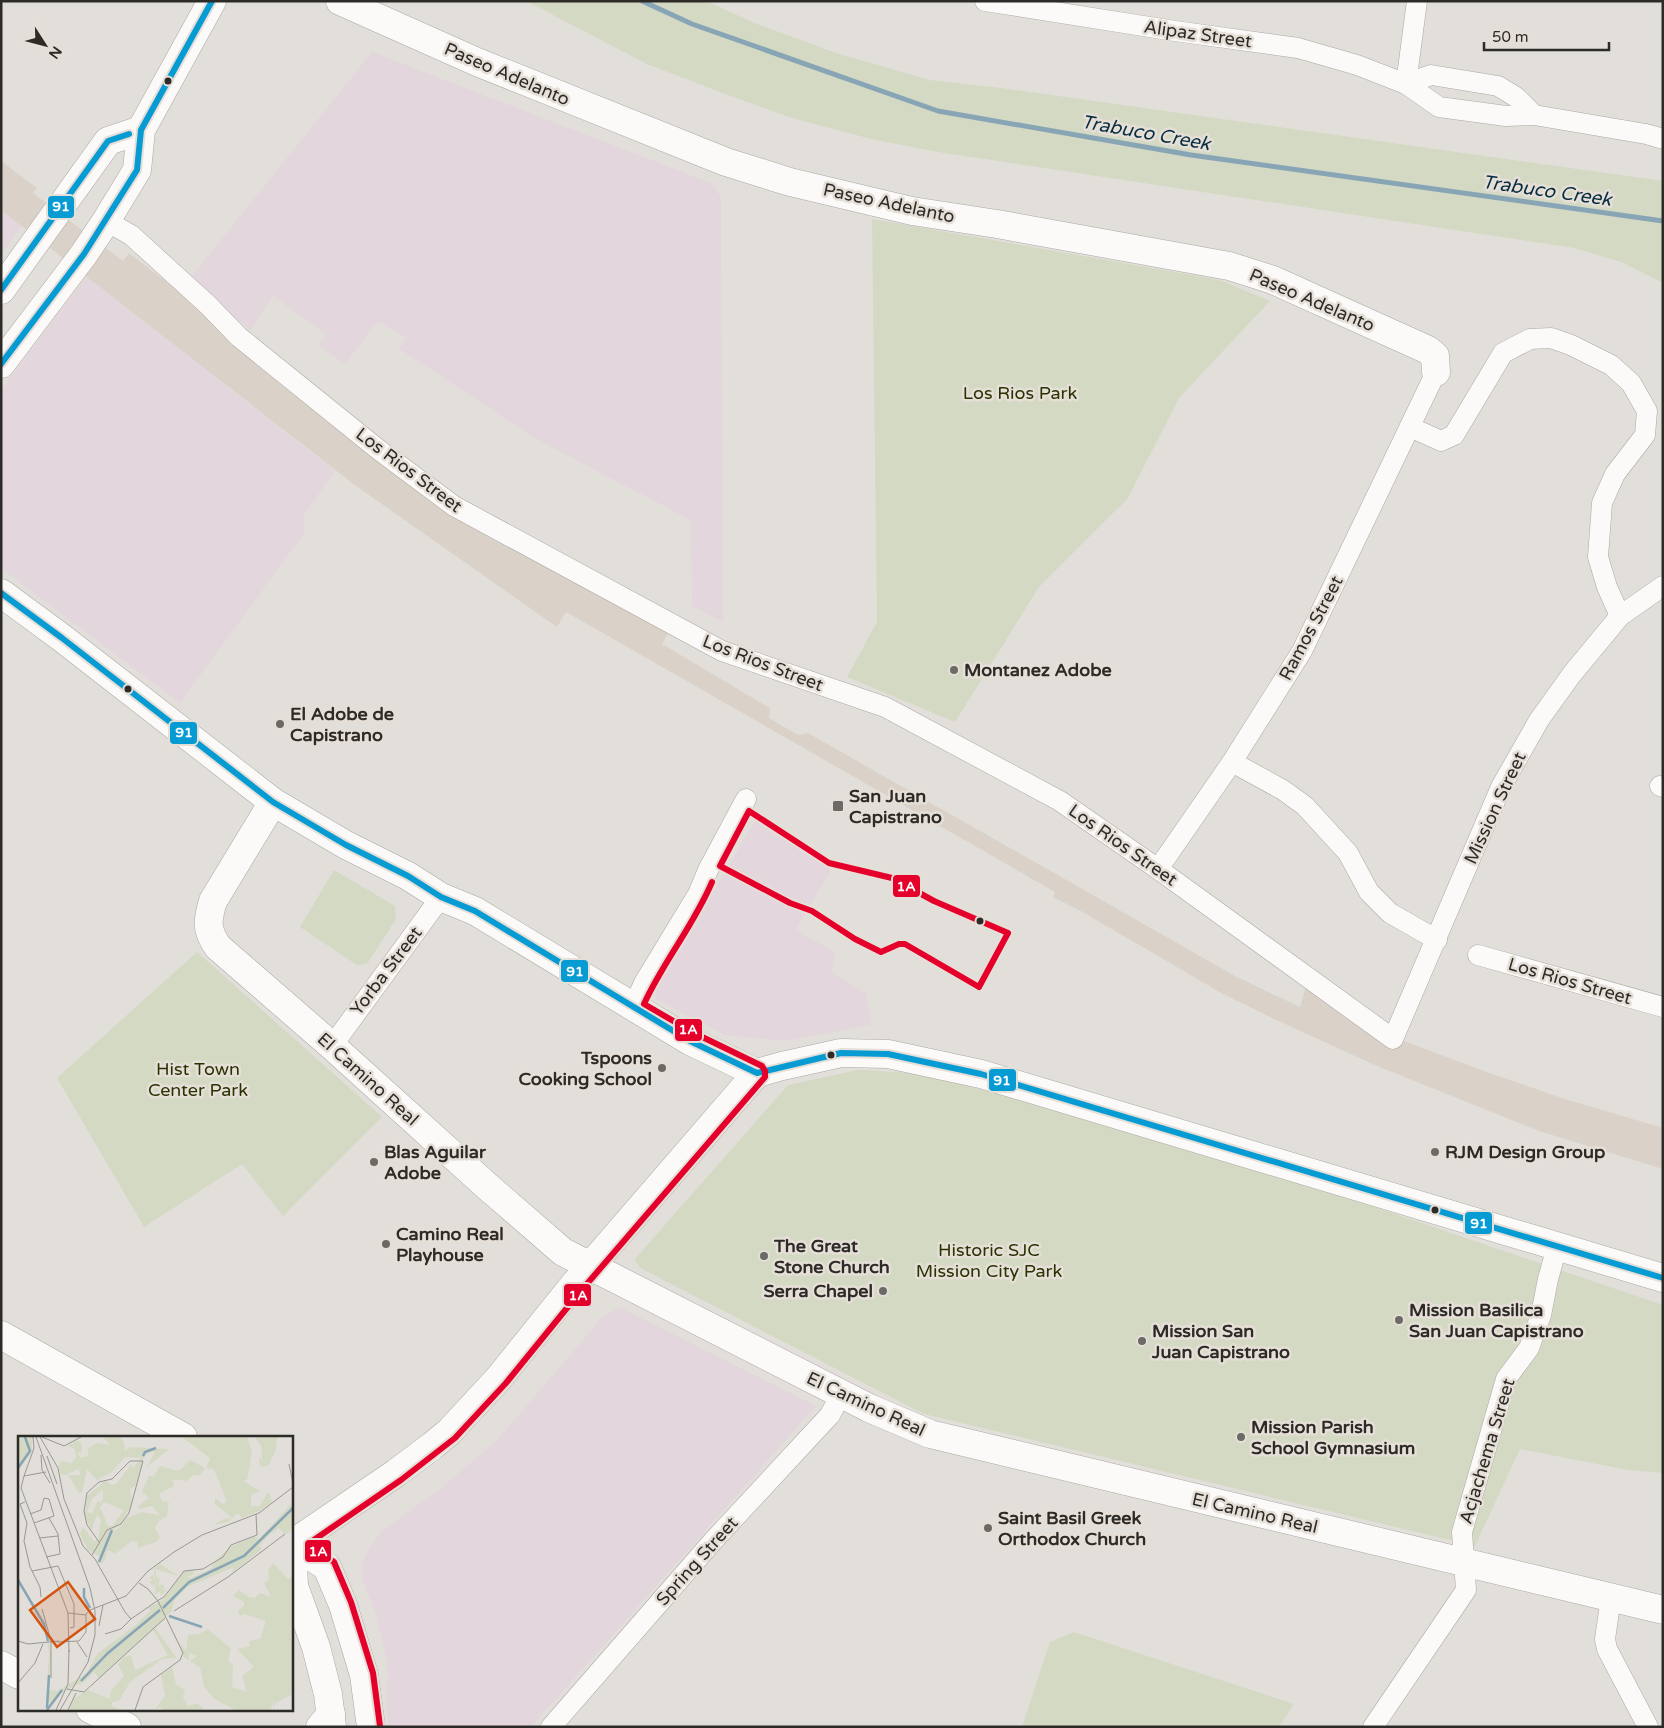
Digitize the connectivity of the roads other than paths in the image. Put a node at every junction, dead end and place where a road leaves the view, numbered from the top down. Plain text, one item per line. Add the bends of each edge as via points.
1 (212, 1) edge
2 (340, 1) edge
3 (985, 1) edge
4 (1417, 1) edge
5 (1406, 84) junction
6 (1534, 115) junction
7 (141, 130) junction
8 (1657, 133) edge
9 (106, 221) junction
10 (1, 290) edge
11 (1, 364) edge
12 (1436, 372) joint
13 (1410, 428) junction
14 (1663, 586) edge
15 (1, 593) edge
16 (1620, 616) junction
17 (1232, 762) junction
18 (746, 799) dead end
19 (273, 802) junction
20 (1158, 869) junction
21 (441, 897) junction
22 (1436, 940) junction
23 (1478, 955) dead end
24 (1663, 1007) edge
25 (633, 1008) junction
26 (1393, 1039) joint
27 (332, 1046) junction
28 (757, 1073) junction
29 (1557, 1247) junction
30 (591, 1266) junction
31 (1663, 1278) edge
32 (1, 1335) edge
33 (840, 1394) junction
34 (181, 1436) edge
35 (292, 1543) edge
36 (1464, 1563) junction
37 (1611, 1598) junction
38 (1663, 1610) edge
39 (1, 1666) edge
40 (18, 1674) edge
41 (92, 1710) edge
42 (328, 1723) edge
43 (127, 1727) edge
44 (371, 1727) edge
45 (551, 1727) edge
46 (1373, 1727) edge
47 (1648, 1727) edge

1 - 7 main road
2 - 12 main road, Paseo Adelanto via 477,62 681,145 790,182 912,211 1229,266 1273,280 1428,350 1435,356
3 - 5 street, Alipaz Street via 1298,48 1357,65
4 - 5 street
5 - 6 street, Alipaz Street via 1439,107 1506,116
5 - 6 street via 1431,75 1498,86 1516,97
6 - 8 street, Alipaz Street
7 - 9 main road via 137,170
7 - 10 main road via 108,141
9 - 11 main road
9 - 20 street, Los Rios Street via 131,235 240,337 379,450 454,506 722,651 885,708 1060,801
12 - 13 street, Ramos Street
13 - 16 street via 1441,441 1454,434 1503,353 1530,339 1551,338 1571,344 1611,365 1631,383 1647,411 1645,435 1615,474 1602,503 1598,557
13 - 17 street, Ramos Street via 1302,651
14 - 16 street, Mission Street
15 - 19 main road
16 - 22 street, Mission Street via 1539,720 1501,787
17 - 20 street, Ramos Street
17 - 22 street via 1306,806 1348,853 1369,892 1390,913
18 - 25 street via 698,894
19 - 21 main road
19 - 27 main road, El Camino Real via 213,900 208,926 218,947
20 - 26 street, Los Rios Street
21 - 25 main road via 475,911 612,992
21 - 27 street, Yorba Street
22 - 26 street, Mission Street
23 - 24 street, Los Rios Street
25 - 28 main road via 690,1041
27 - 30 main road, El Camino Real via 558,1249
28 - 29 main road via 841,1053 896,1055 981,1074
28 - 30 main road
29 - 31 main road
29 - 36 street, Acjachema Street via 1529,1348 1506,1379 1492,1423 1462,1532
30 - 33 main road, El Camino Real
30 - 35 main road via 499,1378 449,1432 396,1473
32 - 34 main road
33 - 36 main road, El Camino Real via 930,1434
33 - 45 street, Spring Street via 830,1415 713,1541
35 - 42 main road via 294,1586 316,1647
35 - 44 main road via 326,1567 336,1590 364,1675
36 - 37 main road, El Camino Real
36 - 46 street, Acjachema Street via 1466,1590
37 - 38 main road, El Camino Real
37 - 47 street via 1607,1649
39 - 40 main road
41 - 43 main road

